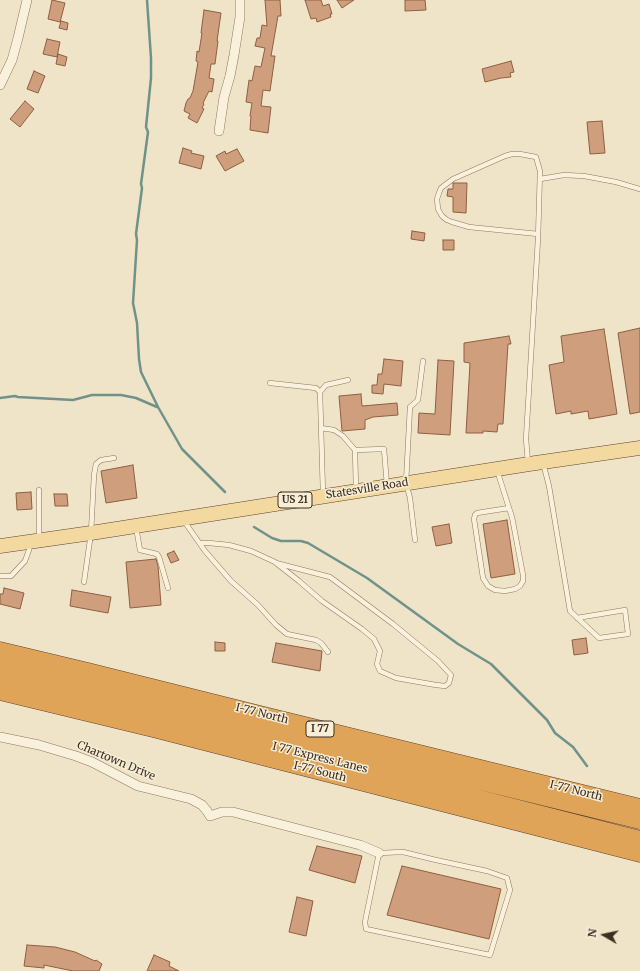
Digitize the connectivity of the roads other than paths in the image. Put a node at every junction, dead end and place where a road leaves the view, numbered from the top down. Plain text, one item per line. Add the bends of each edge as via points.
1 (27, 0) edge
2 (240, 0) edge
3 (0, 86) edge
4 (220, 131) dead end
5 (540, 179) junction
6 (640, 189) edge
7 (538, 234) junction
8 (423, 361) dead end
9 (348, 380) dead end
10 (270, 383) dead end
11 (320, 392) junction
12 (321, 428) junction
13 (640, 448) edge
14 (355, 450) junction
15 (114, 458) dead end
16 (543, 462) junction
17 (529, 464) junction
18 (497, 468) junction
19 (406, 483) junction
20 (387, 486) junction
21 (39, 490) dead end
22 (356, 491) junction
23 (323, 496) junction
24 (509, 508) junction
25 (181, 518) junction
26 (136, 526) junction
27 (91, 533) junction
28 (415, 540) dead end
29 (35, 541) junction
30 (200, 543) junction
31 (0, 546) edge
32 (276, 563) junction
33 (0, 576) edge
34 (84, 582) dead end
35 (168, 588) dead end
36 (577, 618) junction
37 (0, 650) edge
38 (328, 652) dead end
39 (0, 664) edge
40 (0, 678) edge
41 (0, 692) edge
42 (0, 736) edge
43 (187, 738) junction
44 (299, 752) junction
45 (640, 807) edge
46 (640, 822) edge
47 (640, 839) edge
48 (379, 853) junction
49 (640, 854) edge

1 - 3 street via 12,60
2 - 4 street via 240,17
5 - 6 lane via 564,175 584,176
5 - 7 lane
5 - 7 lane via 536,157 512,154 453,179 441,188 437,199 440,213 452,222 469,227
7 - 17 lane via 526,438
8 - 19 lane via 418,400 410,407
9 - 11 lane via 326,385
10 - 11 lane via 316,388
11 - 12 lane
12 - 14 lane via 334,430
12 - 23 lane
13 - 16 main road, Statesville Road / US 21
14 - 20 lane via 384,449
14 - 22 lane
15 - 27 lane via 101,460 96,464
16 - 17 main road, Statesville Road / US 21
16 - 36 lane via 570,611
17 - 18 main road, Statesville Road / US 21
18 - 19 main road, Statesville Road / US 21
18 - 24 lane
19 - 20 main road, Statesville Road / US 21
19 - 28 lane
20 - 22 main road, Statesville Road / US 21
21 - 29 lane
22 - 23 main road, Statesville Road / US 21
23 - 25 main road, Statesville Road / US 21
24 - 24 lane via 523,581 515,589 495,590 488,586 483,578 474,515
25 - 26 main road, Statesville Road / US 21
25 - 30 lane
26 - 27 main road, Statesville Road / US 21
26 - 35 lane via 140,550 160,557
27 - 29 main road, Statesville Road / US 21
27 - 34 lane
29 - 31 main road, Statesville Road / US 21
29 - 33 lane via 25,561 10,576
30 - 32 lane via 229,545
30 - 38 lane via 231,581 276,625 287,634 316,640
32 - 32 lane via 330,577 438,661 451,674 450,683 445,686 436,685 396,678 380,671 377,664 380,651 374,639
36 - 36 lane via 599,638 628,634 625,610
37 - 45 highway, I-77 North / I 77
39 - 46 highway, I 77 Express Lanes / I 77
40 - 44 highway, I 77 Express Lanes / I 77
41 - 43 highway, I-77 South
42 - 48 street, Chartown Drive via 92,762 138,786 202,805 210,816 233,812 360,845
43 - 44 highway
43 - 49 highway, I-77 South
44 - 47 highway, I 77 Express Lanes / I 77
48 - 48 lane via 365,922 366,929 490,955 510,890 507,878 403,852

